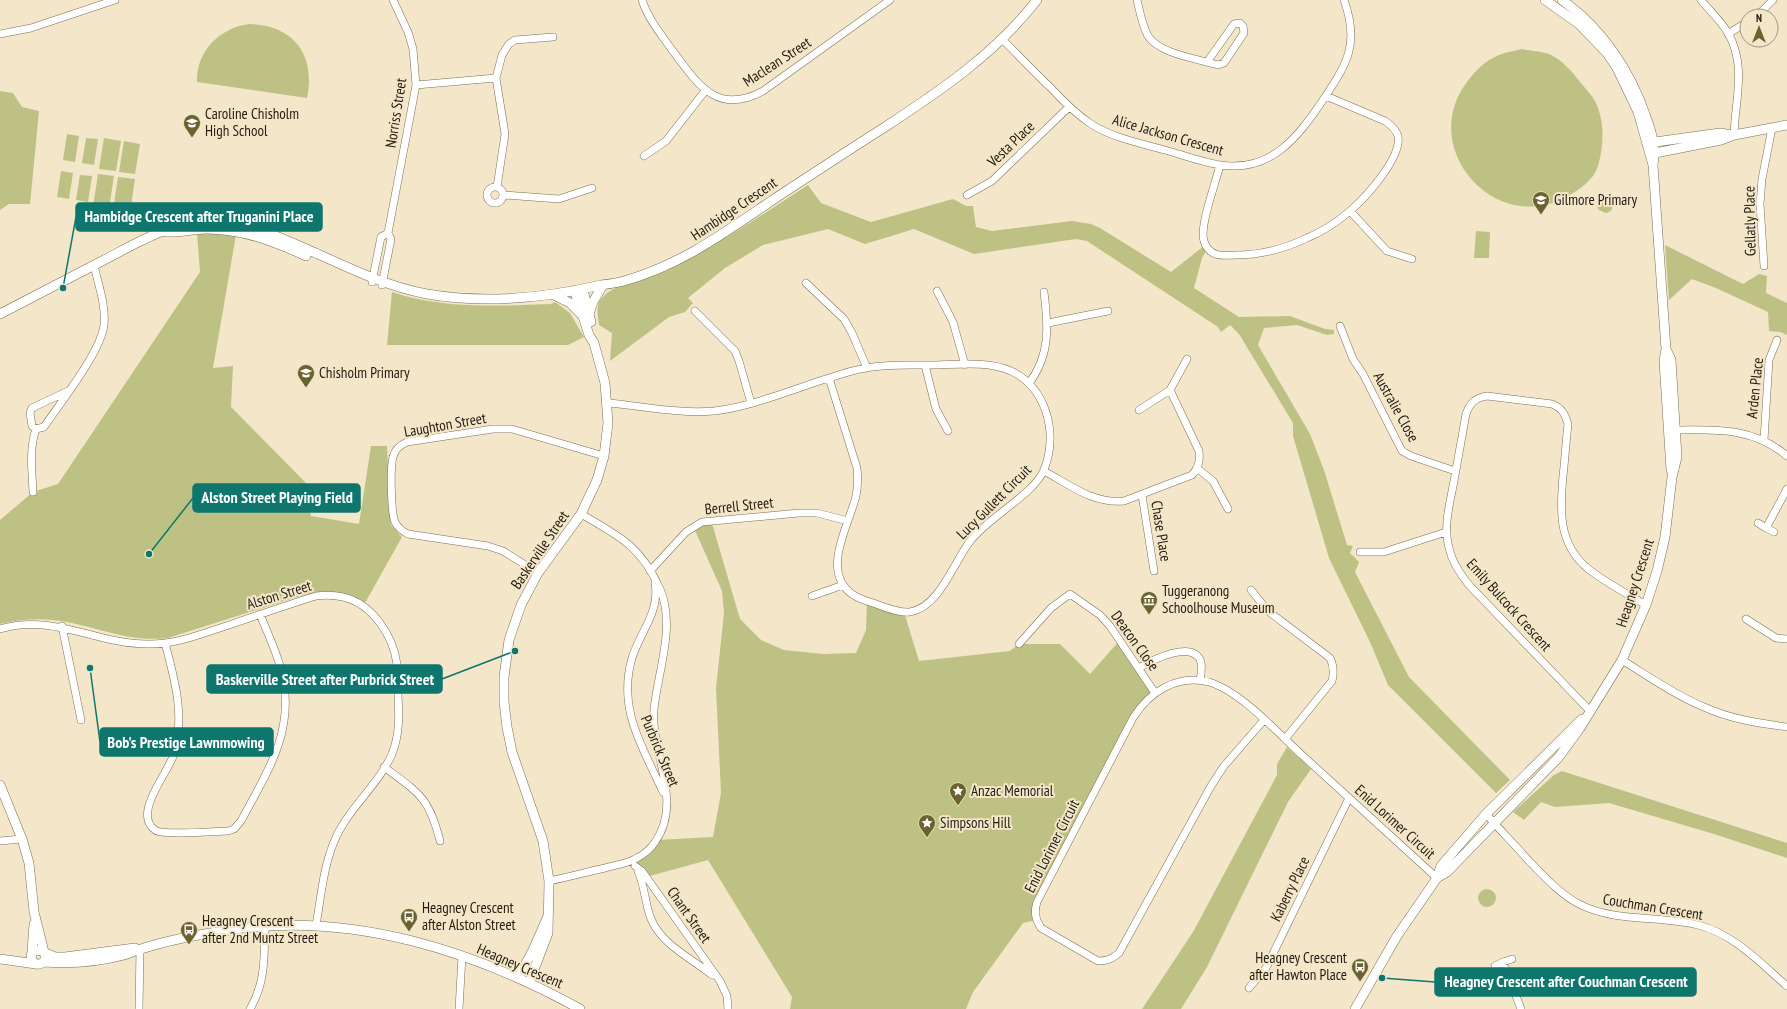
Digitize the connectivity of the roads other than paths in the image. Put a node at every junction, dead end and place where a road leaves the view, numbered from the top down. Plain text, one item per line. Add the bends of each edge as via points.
1 (115, 0) edge
2 (393, 0) edge
3 (642, 0) edge
4 (1037, 0) edge
5 (1137, 0) edge
6 (1344, 0) edge
7 (1545, 0) edge
8 (1562, 0) edge
9 (1701, 0) edge
10 (1773, 0) edge
11 (887, 1) edge
12 (1765, 8) edge
13 (1581, 21) junction
14 (1739, 27) edge
15 (0, 34) edge
16 (1728, 34) junction
17 (552, 37) dead end
18 (1002, 39) junction
19 (1207, 62) junction
20 (496, 78) junction
21 (416, 85) junction
22 (705, 90) junction
23 (1326, 96) junction
24 (1069, 107) junction
25 (1787, 125) edge
26 (1772, 128) junction
27 (1734, 135) junction
28 (1650, 143) junction
29 (1652, 153) junction
30 (644, 156) dead end
31 (1220, 165) junction
32 (497, 187) junction
33 (592, 188) dead end
34 (503, 195) junction
35 (967, 195) dead end
36 (1350, 211) junction
37 (388, 233) junction
38 (1412, 259) dead end
39 (94, 265) junction
40 (1764, 266) dead end
41 (373, 280) junction
42 (806, 283) dead end
43 (385, 284) junction
44 (603, 285) junction
45 (579, 291) junction
46 (937, 291) dead end
47 (1044, 292) dead end
48 (554, 295) junction
49 (695, 311) dead end
50 (1108, 311) dead end
51 (0, 314) edge
52 (586, 315) junction
53 (1048, 322) junction
54 (1340, 326) dead end
55 (1777, 340) dead end
56 (1187, 359) dead end
57 (925, 365) junction
58 (965, 365) junction
59 (867, 368) junction
60 (829, 378) junction
61 (1029, 383) junction
62 (1170, 390) junction
63 (68, 391) junction
64 (608, 402) junction
65 (750, 403) junction
66 (1139, 410) dead end
67 (36, 429) junction
68 (1672, 430) junction
69 (948, 431) dead end
70 (1764, 440) junction
71 (604, 456) junction
72 (1787, 456) edge
73 (1198, 469) junction
74 (1044, 471) junction
75 (1455, 471) junction
76 (1787, 489) edge
77 (33, 492) dead end
78 (1142, 495) junction
79 (1228, 510) dead end
80 (580, 514) junction
81 (848, 521) junction
82 (1758, 523) dead end
83 (1766, 528) junction
84 (1446, 532) junction
85 (1774, 532) dead end
86 (1360, 552) dead end
87 (1154, 572) dead end
88 (538, 573) junction
89 (652, 573) junction
90 (843, 585) junction
91 (1251, 590) dead end
92 (812, 596) dead end
93 (1646, 605) junction
94 (260, 614) junction
95 (1746, 619) dead end
96 (62, 626) junction
97 (0, 629) edge
98 (1787, 639) edge
99 (165, 643) junction
100 (1019, 644) dead end
101 (1622, 660) junction
102 (1139, 668) junction
103 (1200, 681) junction
104 (1155, 693) junction
105 (1590, 711) junction
106 (81, 720) dead end
107 (1264, 720) junction
108 (1787, 727) edge
109 (1285, 739) junction
110 (384, 767) junction
111 (0, 785) edge
112 (1349, 798) junction
113 (666, 799) junction
114 (1486, 814) junction
115 (1495, 824) junction
116 (22, 839) junction
117 (0, 841) edge
118 (440, 841) dead end
119 (634, 863) junction
120 (1437, 878) junction
121 (549, 881) junction
122 (34, 912) junction
123 (548, 916) junction
124 (265, 925) junction
125 (316, 925) junction
126 (140, 949) junction
127 (32, 952) junction
128 (462, 956) junction
129 (42, 958) junction
130 (1512, 959) dead end
131 (2, 960) edge
132 (1503, 962) junction
133 (1495, 966) dead end
134 (518, 978) junction
135 (720, 981) junction
136 (529, 983) junction
137 (1787, 986) edge
138 (1249, 988) dead end
139 (139, 1009) edge
140 (250, 1009) edge
141 (459, 1009) edge
142 (580, 1009) edge
143 (728, 1009) edge
144 (1355, 1009) edge
145 (1521, 1009) edge

1 - 15 street via 31,28
2 - 21 street, Norriss Street via 402,16 411,43
3 - 22 street, Maclean Street via 656,27
4 - 18 street, Hambidge Crescent
5 - 19 street via 1145,28 1155,44 1168,51
6 - 23 street, Alice Jackson Crescent via 1351,21 1351,43 1346,64
7 - 13 street, Heagney Crescent
8 - 13 street, Heagney Crescent
9 - 16 street
10 - 12 street
11 - 22 street, Maclean Street via 752,97 722,99
13 - 28 street, Heagney Crescent via 1632,82 1639,95
14 - 16 street
16 - 27 street via 1734,46 1740,74
17 - 20 street via 515,40 509,44 502,55
18 - 24 street, Alice Jackson Crescent
18 - 44 street, Hambidge Crescent via 938,92 709,244 657,269
19 - 19 street via 1234,24 1240,23 1244,33 1224,63 1218,65
20 - 21 street
20 - 32 street via 505,134
21 - 37 street, Norriss Street
22 - 30 street via 666,141
23 - 31 street, Alice Jackson Crescent via 1300,134 1281,151 1252,164
23 - 36 street via 1385,121 1393,127 1398,138 1396,151 1382,175
24 - 31 street, Alice Jackson Crescent via 1090,124 1114,136
24 - 35 street, Vesta Place via 992,181
25 - 26 street
26 - 27 street
26 - 40 street, Gellatly Place via 1760,204
27 - 28 street via 1720,133
27 - 29 street via 1721,140
28 - 29 street, Heagney Crescent
29 - 68 street, Heagney Crescent via 1666,349 1671,360
31 - 36 street via 1202,232 1206,247 1214,254 1248,255 1284,247 1307,238
32 - 34 street via 502,190
32 - 34 street via 488,190 489,200 498,203
33 - 34 street via 558,199
36 - 38 street via 1387,251
37 - 41 street, Norriss Street via 381,237
37 - 43 street, Norriss Street via 391,239
39 - 41 street, Hambidge Crescent via 175,226 201,222 230,223 277,236
39 - 51 street, Hambidge Crescent
39 - 63 street via 104,313 102,337
41 - 43 street, Hambidge Crescent
42 - 59 street via 844,320
43 - 48 street, Hambidge Crescent via 445,297 510,299
44 - 45 street, Hambidge Crescent
44 - 52 street
45 - 48 street, Hambidge Crescent
45 - 52 street, Baskerville Street
46 - 58 street via 956,328
47 - 53 street
48 - 52 street via 570,302
49 - 65 street via 735,351
50 - 53 street
52 - 64 street, Baskerville Street
53 - 61 street via 1045,351
54 - 75 street, Australie Close via 1353,359 1402,451
55 - 70 street, Arden Place via 1769,360
56 - 62 street
57 - 58 street, Lucy Gullett Circuit
57 - 59 street, Lucy Gullett Circuit
57 - 69 street via 936,409
58 - 61 street, Lucy Gullett Circuit via 995,366
59 - 60 street, Lucy Gullett Circuit
60 - 65 street, Lucy Gullett Circuit
60 - 81 street via 857,468 856,496
61 - 74 street, Lucy Gullett Circuit via 1044,407 1050,430
62 - 66 street
62 - 73 street via 1199,451
63 - 67 street via 44,427
63 - 67 street via 32,408 31,422
64 - 65 street, Lucy Gullett Circuit via 694,411 715,411
64 - 71 street, Baskerville Street
67 - 77 street via 32,440
68 - 70 street via 1736,432
68 - 93 street, Heagney Crescent via 1677,457 1665,537
70 - 72 street
71 - 80 street, Baskerville Street via 597,480
71 - 88 street, Laughton Street via 512,429 493,429 407,442 396,450 391,464 392,513 402,531 488,546 503,551
73 - 78 street via 1186,479
73 - 79 street via 1213,481
74 - 78 street via 1100,500 1124,501
74 - 90 street, Lucy Gullett Circuit via 1031,487 972,538 938,593 920,609 898,611 859,599
75 - 84 street, Emily Bulcock Crescent
75 - 93 street, Emily Bulcock Crescent via 1466,414 1469,406 1480,397 1558,406 1568,424 1560,508 1569,544 1576,556 1590,570
76 - 83 street
78 - 87 street, Chase Place
80 - 88 street, Baskerville Street
80 - 89 street, Purbrick Street via 616,534 635,550
81 - 89 street, Berrell Street via 799,513 702,522 686,532
81 - 90 street via 837,562
82 - 83 street
83 - 85 street
84 - 86 street via 1384,552
84 - 105 street, Emily Bulcock Crescent via 1451,554 1460,574
88 - 121 street, Baskerville Street via 521,605 509,640 504,677 504,702 512,752 543,841
89 - 113 street, Purbrick Street via 662,594 666,627 654,710
89 - 113 street, Purbrick Street via 656,606 632,658 627,699 635,732
90 - 92 street
91 - 109 street via 1268,611 1330,658 1332,663 1332,681
93 - 101 street, Heagney Crescent
94 - 99 street, Alston Street via 189,638
94 - 99 street via 283,676 286,713 275,757 241,821 234,829 228,831 160,833 151,826 147,817 149,803 174,754 180,719 179,701
94 - 110 street, Alston Street via 316,596 330,595 353,601 368,610 378,621 393,649 397,664 398,688 399,728 394,748
95 - 98 street via 1776,638
96 - 97 street, Alston Street via 29,625
96 - 99 street, Alston Street via 128,642
96 - 106 street
100 - 102 street, Deacon Close via 1051,608 1070,594 1100,615
101 - 105 street, Heagney Crescent
101 - 108 street via 1679,696 1702,707 1738,719
102 - 103 street via 1162,656 1191,651 1200,661
102 - 104 street, Deacon Close
103 - 104 street, Enid Lorimer Circuit via 1177,682
103 - 107 street, Enid Lorimer Circuit via 1222,686
104 - 107 street, Enid Lorimer Circuit via 1140,706 1132,718 1035,908 1036,920 1041,928 1098,961 1113,958 1122,950 1211,786 1224,766
105 - 114 street, Heagney Crescent
105 - 115 street, Heagney Crescent via 1558,758
107 - 109 street, Enid Lorimer Circuit
109 - 112 street, Enid Lorimer Circuit
110 - 118 street via 421,795 434,818
110 - 125 street, Alston Street via 334,840
111 - 116 street
112 - 120 street, Enid Lorimer Circuit
112 - 138 street, Kaberry Place via 1266,968
113 - 119 street, Purbrick Street via 665,819 660,833 650,849
114 - 115 street, Couchman Crescent
114 - 120 street, Heagney Crescent via 1441,866
115 - 120 street, Heagney Crescent via 1447,872
115 - 137 street, Couchman Crescent via 1550,882 1579,904 1611,915 1682,922 1714,930 1730,938
116 - 117 street
116 - 122 street via 31,875
119 - 121 street, Purbrick Street
119 - 135 street, Chant Street
119 - 135 street, Chant Street via 643,883 650,918 656,929 668,942
120 - 144 street, Heagney Crescent via 1397,936
121 - 123 street, Baskerville Street
122 - 127 street
122 - 129 street
123 - 134 street, Baskerville Street
123 - 136 street, Baskerville Street via 548,933
124 - 125 street, Heagney Crescent
124 - 126 street, Heagney Crescent
124 - 140 street via 263,978
125 - 128 street, Heagney Crescent via 383,934
126 - 129 street, Heagney Crescent via 124,955 66,960 55,957
126 - 139 street
127 - 129 street via 32,960
127 - 131 street, Heagney Crescent via 26,957
128 - 134 street, Heagney Crescent
128 - 141 street
129 - 131 street, Heagney Crescent
130 - 132 street
132 - 133 street
132 - 145 street
134 - 136 street, Heagney Crescent
135 - 143 street, Chant Street via 727,996
136 - 142 street, Heagney Crescent

